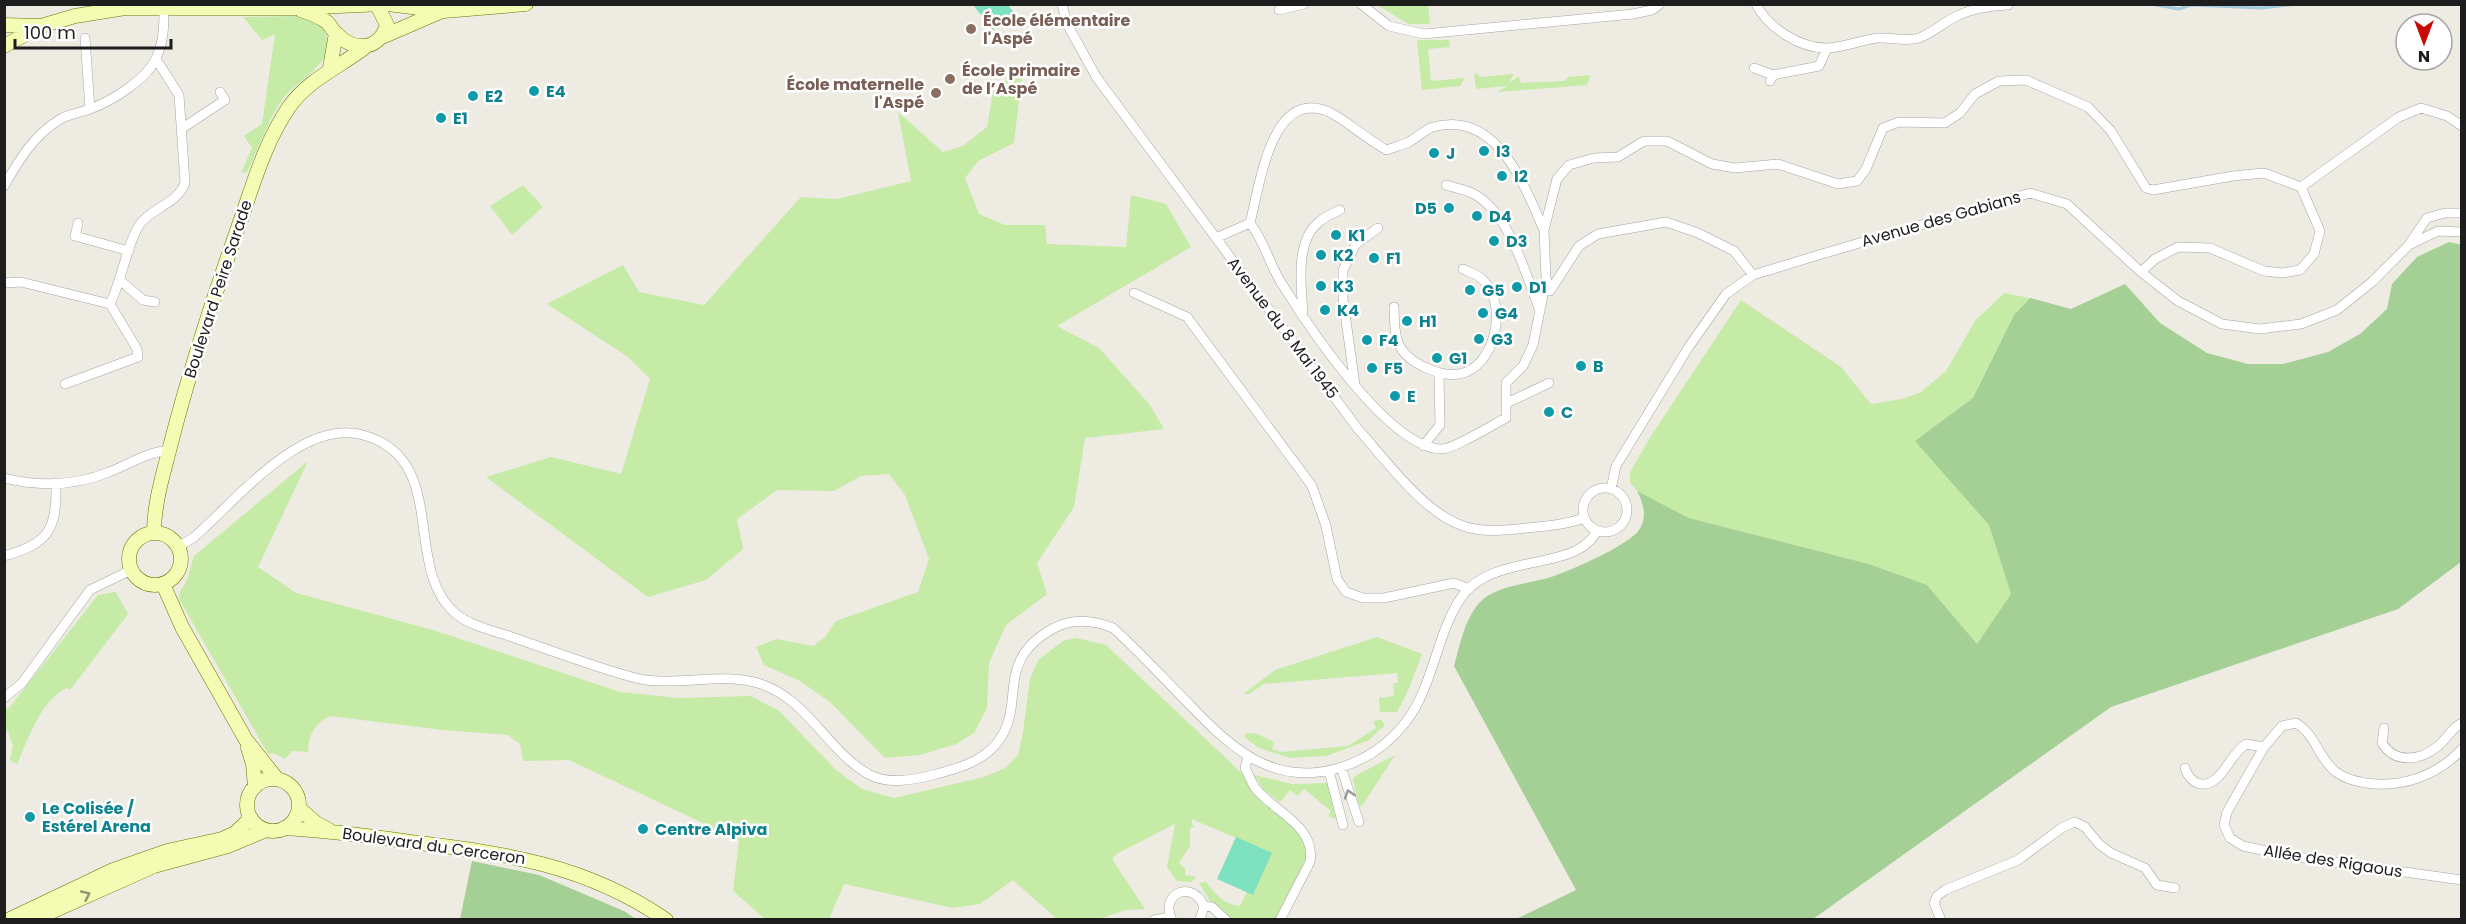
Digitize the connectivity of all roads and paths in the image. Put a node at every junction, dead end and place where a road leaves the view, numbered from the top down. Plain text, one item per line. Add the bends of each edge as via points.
1 (388, 4) edge
2 (526, 4) edge
3 (1062, 4) edge
4 (1304, 4) edge
5 (1361, 4) edge
6 (1660, 4) edge
7 (1756, 4) edge
8 (380, 5) edge
9 (2008, 5) edge
10 (347, 6) edge
11 (165, 7) junction
12 (296, 8) junction
13 (1279, 10) dead end
14 (444, 11) junction
15 (4, 26) edge
16 (41, 26) junction
17 (335, 32) junction
18 (4, 33) edge
19 (384, 36) junction
20 (85, 38) dead end
21 (4, 40) edge
22 (4, 46) edge
23 (364, 48) junction
24 (1827, 48) junction
25 (156, 58) junction
26 (330, 68) junction
27 (1754, 68) dead end
28 (220, 92) dead end
29 (90, 109) junction
30 (2462, 126) edge
31 (181, 129) junction
32 (1446, 185) dead end
33 (4, 186) edge
34 (2301, 187) junction
35 (1340, 210) dead end
36 (2462, 213) edge
37 (1250, 223) junction
38 (78, 224) dead end
39 (1378, 228) dead end
40 (1544, 230) junction
41 (2462, 232) edge
42 (1216, 238) junction
43 (2409, 245) junction
44 (129, 251) junction
45 (1463, 269) dead end
46 (2141, 272) junction
47 (1753, 275) junction
48 (1546, 278) junction
49 (121, 281) junction
50 (4, 283) edge
51 (1134, 293) dead end
52 (155, 302) dead end
53 (110, 304) junction
54 (1394, 307) dead end
55 (1539, 308) junction
56 (1303, 315) junction
57 (1439, 374) junction
58 (1549, 383) dead end
59 (65, 384) dead end
60 (1355, 387) junction
61 (1507, 403) junction
62 (1423, 446) junction
63 (170, 450) junction
64 (4, 478) edge
65 (56, 485) junction
66 (1611, 489) junction
67 (1584, 518) junction
68 (1597, 530) junction
69 (154, 532) junction
70 (179, 546) junction
71 (4, 556) edge
72 (132, 570) junction
73 (163, 584) junction
74 (1469, 589) junction
75 (4, 698) edge
76 (2462, 723) edge
77 (2384, 728) dead end
78 (246, 740) junction
79 (2264, 747) junction
80 (2462, 749) edge
81 (1248, 758) junction
82 (1341, 767) junction
83 (2186, 768) dead end
84 (1329, 771) junction
85 (278, 779) junction
86 (255, 787) junction
87 (299, 808) junction
88 (251, 818) junction
89 (1359, 822) dead end
90 (1343, 825) dead end
91 (284, 828) junction
92 (266, 830) junction
93 (333, 832) junction
94 (2462, 880) edge
95 (2175, 888) dead end
96 (1204, 906) junction
97 (1171, 918) edge
98 (8, 920) edge
99 (33, 920) edge
100 (666, 920) edge
101 (1154, 920) edge
102 (1200, 920) edge
103 (1226, 920) edge
104 (1280, 920) edge
105 (1941, 920) edge

1 - 14 street
2 - 14 street
3 - 42 street, Avenue du 8 Mai 1945 via 1067,24 1097,78
4 - 13 street
5 - 6 street via 1389,26 1424,34 1633,14
7 - 24 street via 1761,14 1784,33 1802,43
8 - 10 street
8 - 19 street via 387,25
9 - 24 street via 1985,6 1959,14 1918,38 1880,38
10 - 12 street
10 - 17 street via 335,21
11 - 12 street
11 - 16 street via 104,11
11 - 25 street via 164,32
12 - 17 street via 316,16
14 - 19 street
15 - 16 street
16 - 22 street
17 - 23 street
17 - 26 street
18 - 21 street
19 - 23 street
20 - 29 street
23 - 26 street, Boulevard Peire Sarade
24 - 27 street via 1819,66 1772,78
25 - 29 street via 118,96
25 - 31 street via 179,95
26 - 63 street, Boulevard Peire Sarade via 290,107 265,153 182,398
28 - 31 street via 225,100
29 - 33 street via 61,119 32,141
30 - 34 street via 2447,116 2421,108 2399,117
31 - 44 street via 183,188 140,223
32 - 55 street via 1473,194 1489,205 1511,237
34 - 40 street via 2264,173 2146,188 2111,132 2088,107 2026,80 1999,81 1975,94 1960,113 1945,123 1899,122 1883,128 1857,181 1838,184 1778,164 1735,168 1712,164 1667,141 1644,141 1618,157 1569,165 1557,179
34 - 46 street via 2320,231 2314,254 2300,270 2264,271 2210,248 2178,247
35 - 56 street via 1317,223 1305,243 1300,269
36 - 43 street via 2427,218
37 - 40 street via 1277,131 1291,113 1311,107 1330,113 1388,150 1431,128 1451,124 1473,127 1510,161
37 - 42 street
37 - 56 street via 1261,237 1280,282
38 - 44 street via 75,236
39 - 60 street via 1356,244 1343,270
40 - 48 street
41 - 43 street, Avenue des Gabians via 2438,231
42 - 67 street, Avenue du 8 Mai 1945 via 1358,429 1438,514 1473,529 1497,531 1561,525
43 - 46 street, Avenue des Gabians via 2337,310 2301,324 2260,329 2222,324 2178,301
44 - 49 street
45 - 57 street via 1484,280 1496,302 1497,326 1484,360 1461,374
46 - 47 street, Avenue des Gabians via 2067,204 2030,193
47 - 48 street via 1734,251 1666,222 1598,234 1580,246 1550,291
47 - 66 street, Avenue des Gabians via 1726,294 1688,348 1616,466
48 - 55 street
49 - 52 street via 142,300
49 - 53 street
50 - 53 street via 21,282
51 - 74 street via 1187,317 1312,486 1326,526 1337,579 1346,592 1363,598 1384,598 1454,583
53 - 59 street via 138,357
54 - 57 street via 1395,336 1408,359
55 - 61 street via 1533,345 1523,366 1506,383
56 - 60 street
57 - 62 street via 1440,425
58 - 61 street
60 - 62 street via 1393,425
61 - 62 street via 1506,418 1478,433 1443,450
63 - 65 street via 150,453 80,482
63 - 69 street, Boulevard Peire Sarade via 155,511
64 - 65 street
65 - 71 street via 55,509 45,538 36,546
66 - 67 street via 1591,493 1584,504
66 - 68 street via 1626,503 1626,517 1617,528
67 - 68 street
68 - 74 street via 1592,540 1567,555 1491,572
69 - 70 street via 169,536
69 - 72 street via 132,545
70 - 73 street via 180,569
70 - 81 street via 297,447 325,435 363,435 390,449 409,470 419,496 431,574 443,601 458,616 637,678 730,679 769,687 791,700 856,765 878,778 919,778 965,766 989,752 1006,729 1022,656 1030,645 1057,626 1083,621 1113,628 1220,736
72 - 73 street via 148,584
72 - 75 street via 90,590 22,683
73 - 78 street via 182,627
74 - 82 street via 1450,618 1406,722 1387,743
76 - 77 street via 2437,747 2419,756 2400,759 2388,752 2382,742
78 - 85 street
78 - 86 street via 254,764
79 - 80 street, Allée des Rigaous via 2282,726 2296,723 2307,730 2337,773 2382,785 2425,776
79 - 83 street via 2246,744 2208,784 2195,783
79 - 94 street, Allée des Rigaous via 2227,812 2224,825 2230,838 2243,846 2290,856
81 - 84 street via 1296,772
81 - 104 street via 1245,768 1256,789 1308,838 1310,862
82 - 84 street
89 -> 82 street
84 - 90 street
85 - 86 street
85 - 87 street via 296,792
86 - 88 street via 247,802
87 - 91 street via 293,822
87 - 93 street, Boulevard du Cerceron
88 - 92 street
88 - 98 street via 222,839 167,851 113,870
91 - 92 street
91 - 93 street, Boulevard du Cerceron
99 -> 92 street via 154,866 228,846
93 - 100 street, Boulevard du Cerceron via 530,859 614,890
95 - 105 street via 2157,885 2145,868 2111,853 2085,827 2074,822 2018,860 1945,890 1934,903
96 - 97 street via 1191,891 1180,892 1172,897 1168,907
96 - 102 street
96 - 103 street via 1212,907
97 - 101 street

